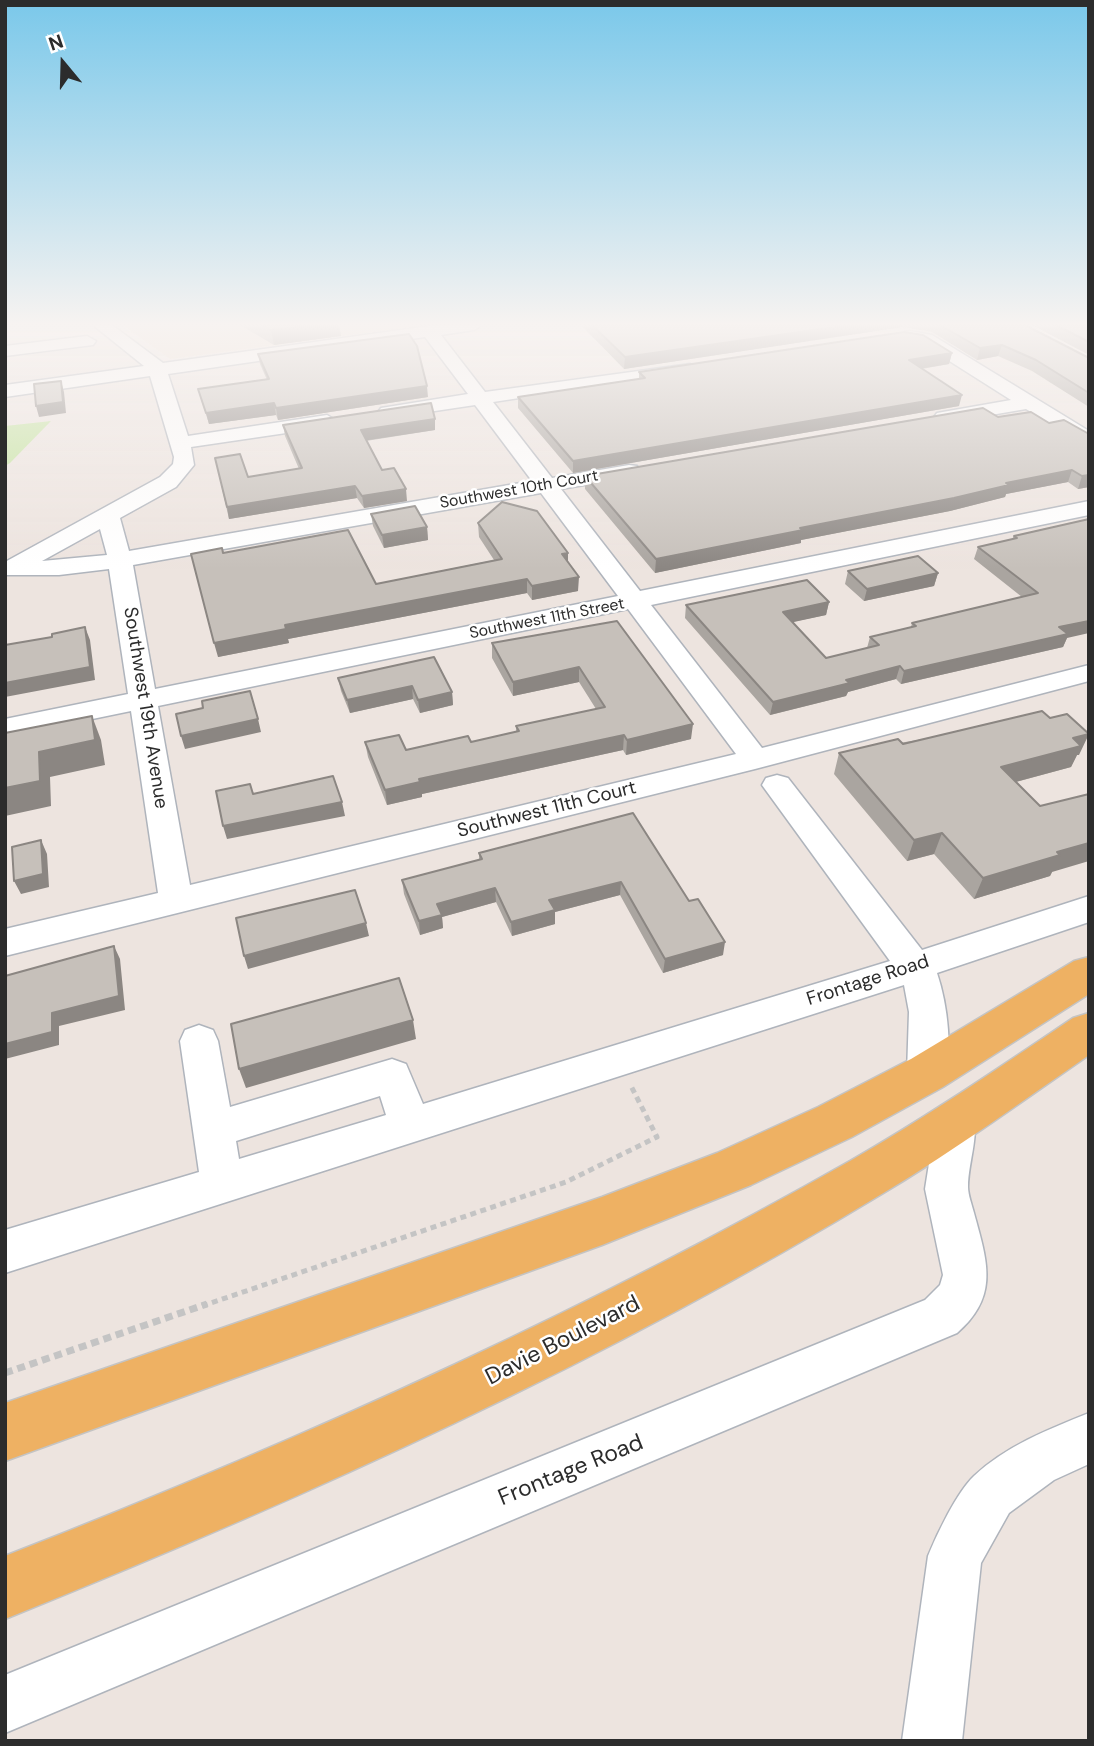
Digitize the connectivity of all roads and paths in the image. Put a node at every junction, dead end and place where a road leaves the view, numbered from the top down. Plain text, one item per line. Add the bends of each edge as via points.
1 (169, 406) edge
2 (424, 406) edge
3 (487, 406) edge
4 (1008, 406) edge
5 (1034, 406) edge
6 (374, 414) edge
7 (347, 418) edge
8 (918, 422) edge
9 (1089, 440) edge
10 (180, 443) junction
11 (656, 467) edge
12 (546, 486) junction
13 (1089, 508) edge
14 (108, 516) junction
15 (120, 559) junction
16 (7, 570) edge
17 (637, 601) junction
18 (1089, 673) edge
19 (144, 701) junction
20 (5, 728) edge
21 (755, 759) junction
22 (777, 785) dead end
23 (176, 901) junction
24 (1089, 909) edge
25 (5, 943) edge
26 (916, 967) junction
27 (1089, 973) edge
28 (1089, 1031) edge
29 (199, 1041) dead end
30 (927, 1073) junction
31 (631, 1087) dead end
32 (956, 1119) junction
33 (411, 1126) junction
34 (215, 1130) junction
35 (222, 1185) junction
36 (5, 1252) edge
37 (5, 1373) edge
38 (5, 1432) edge
39 (1089, 1438) edge
40 (5, 1588) edge
41 (5, 1704) edge
42 (932, 1741) edge

1 - 10 street
2 - 6 street
3 - 12 street
4 - 8 street
5 - 9 street
7 - 10 street
10 - 14 street via 183,465 168,482
11 - 12 street, Southwest 10th Court
12 - 15 street, Southwest 10th Court
12 - 17 street
13 - 17 street, Southwest 11th Street
14 - 15 street, Southwest 19th Avenue
14 - 16 street
15 - 16 street, Southwest 10th Court
15 - 19 street, Southwest 19th Avenue
17 - 19 street, Southwest 11th Street
17 - 21 street
18 - 21 street, Southwest 11th Court
19 - 20 street, Southwest 11th Street
19 - 23 street, Southwest 19th Avenue
21 - 23 street, Southwest 11th Court
22 - 26 street
23 - 25 street, Southwest 11th Court
24 - 26 street, Frontage Road
26 - 30 street via 928,1012
26 - 33 street, Frontage Road
27 - 30 main road
28 - 32 main road, Davie Boulevard
29 - 34 street
30 - 38 main road via 787,1146 672,1195
31 - 37 path via 657,1137 566,1182
32 - 40 main road, Davie Boulevard via 771,1232 534,1356 277,1476
32 - 41 street, Frontage Road via 946,1189 967,1280 954,1306 940,1317
33 - 34 street via 393,1076
33 - 35 street, Frontage Road
34 - 35 street
35 - 36 street, Frontage Road
39 - 42 street via 1035,1462 991,1495 955,1556

